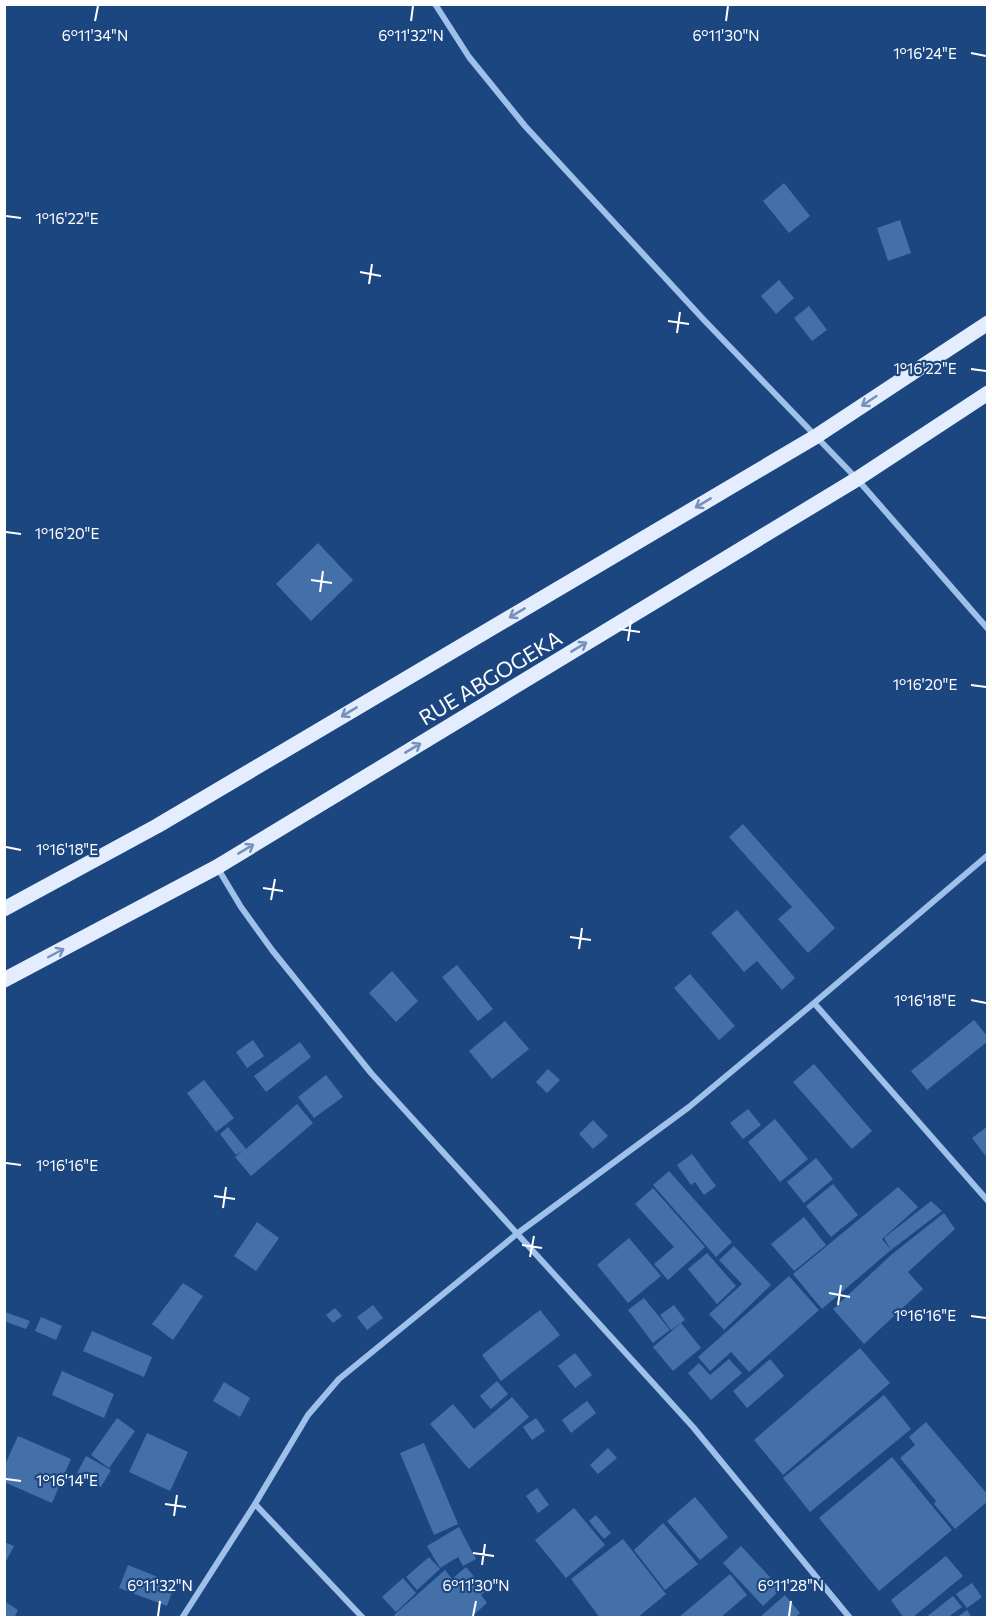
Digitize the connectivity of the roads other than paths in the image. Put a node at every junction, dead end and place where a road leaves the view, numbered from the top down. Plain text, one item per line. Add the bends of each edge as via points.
1 (435, 4) edge
2 (987, 322) edge
3 (987, 393) edge
4 (815, 437) junction
5 (857, 479) junction
6 (987, 628) edge
7 (987, 855) edge
8 (217, 867) junction
9 (4, 909) edge
10 (4, 980) edge
11 (814, 1003) junction
12 (987, 1201) edge
13 (519, 1233) junction
14 (255, 1504) junction
15 (182, 1617) edge
16 (363, 1617) edge
17 (850, 1617) edge

1 - 4 street via 469,57 525,126
2 -> 4 main road, RUE ABGOGEKA
3 - 5 main road, RUE ABGOGEKA
4 - 5 street
4 -> 9 main road, RUE ABGOGEKA via 167,820
5 - 6 street
8 -> 5 main road, RUE ABGOGEKA
7 - 11 street
10 -> 8 main road, RUE ABGOGEKA
8 - 13 street via 272,950 371,1073
11 - 12 street
11 - 13 street via 689,1107
13 - 14 street via 339,1379 308,1415
13 - 17 street via 693,1427
14 - 15 street
14 - 16 street

